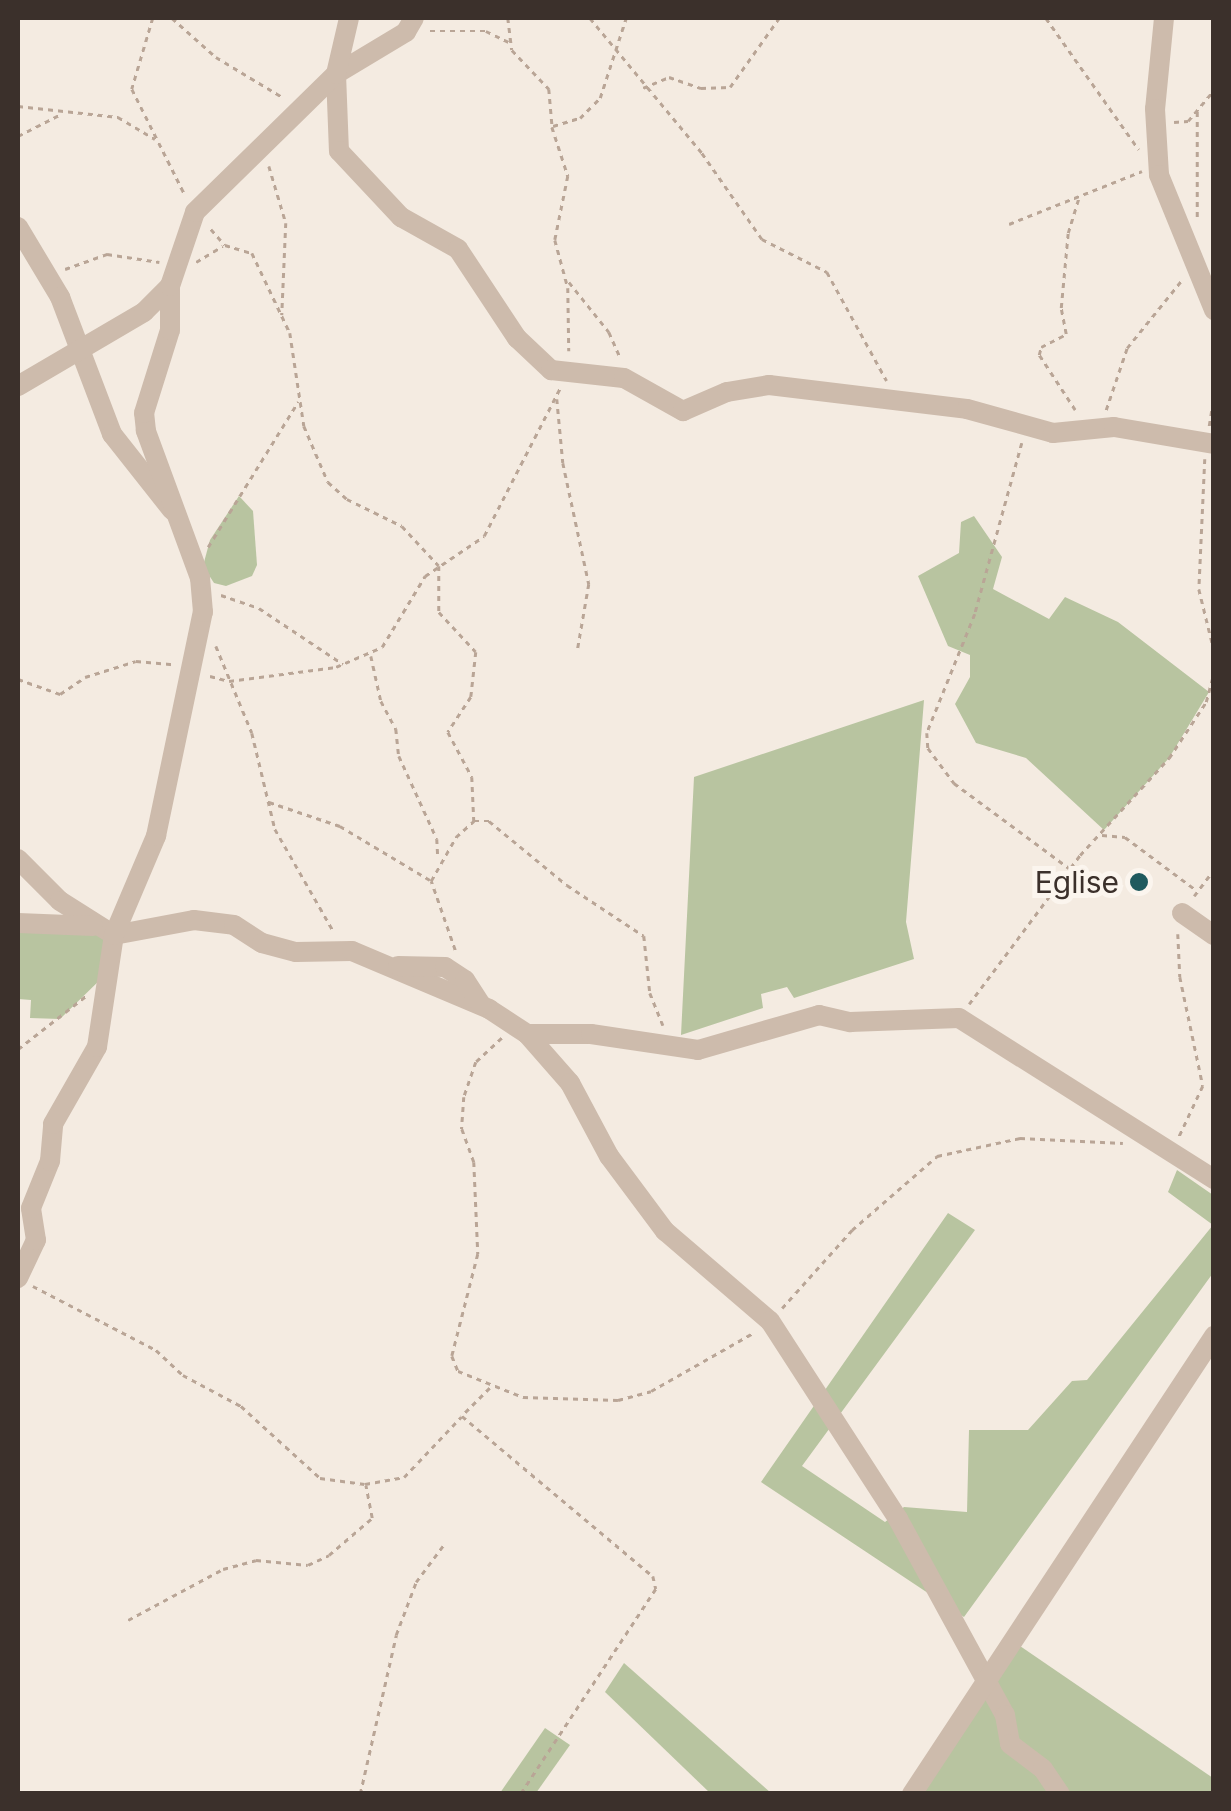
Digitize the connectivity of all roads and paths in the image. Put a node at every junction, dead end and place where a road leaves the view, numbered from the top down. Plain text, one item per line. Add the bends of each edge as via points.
1 (154, 18) edge
2 (172, 18) edge
3 (349, 18) edge
4 (508, 18) edge
5 (590, 18) edge
6 (626, 18) edge
7 (779, 18) edge
8 (1046, 18) edge
9 (1164, 18) edge
10 (412, 22) edge
11 (510, 42) junction
12 (618, 53) junction
13 (336, 74) junction
14 (643, 88) junction
15 (1214, 90) edge
16 (18, 106) edge
17 (1197, 109) junction
18 (300, 110) junction
19 (62, 114) junction
20 (1164, 122) dead end
21 (552, 126) junction
22 (18, 136) edge
23 (156, 140) junction
24 (265, 149) junction
25 (1156, 170) junction
26 (1079, 196) junction
27 (195, 212) junction
28 (1009, 224) dead end
29 (18, 227) edge
30 (1198, 227) dead end
31 (225, 245) junction
32 (1192, 267) junction
33 (44, 274) junction
34 (174, 276) junction
35 (566, 278) junction
36 (1214, 310) edge
37 (282, 317) junction
38 (79, 352) junction
39 (566, 374) junction
40 (624, 378) junction
41 (18, 386) edge
42 (1214, 394) edge
43 (556, 395) junction
44 (299, 401) junction
45 (901, 403) junction
46 (1027, 426) junction
47 (1096, 429) junction
48 (1211, 443) edge
49 (182, 524) junction
50 (438, 566) junction
51 (200, 578) junction
52 (203, 612) junction
53 (578, 648) dead end
54 (1214, 650) edge
55 (371, 656) junction
56 (344, 664) junction
57 (193, 671) junction
58 (1214, 672) edge
59 (18, 679) edge
60 (229, 681) junction
61 (269, 802) junction
62 (474, 821) junction
63 (1100, 835) junction
64 (18, 859) edge
65 (438, 860) junction
66 (1070, 868) junction
67 (1214, 869) edge
68 (432, 881) junction
69 (1198, 890) junction
70 (1182, 912) junction
71 (18, 923) edge
72 (93, 926) junction
73 (114, 935) junction
74 (1214, 935) edge
75 (352, 951) junction
76 (391, 967) junction
77 (106, 974) junction
78 (465, 980) junction
79 (482, 1006) junction
80 (960, 1018) junction
81 (527, 1034) junction
82 (673, 1045) junction
83 (18, 1049) edge
84 (1171, 1149) junction
85 (1214, 1179) edge
86 (18, 1277) edge
87 (1214, 1336) edge
88 (490, 1388) dead end
89 (462, 1416) junction
90 (366, 1484) junction
91 (445, 1543) dead end
92 (128, 1620) dead end
93 (988, 1683) junction
94 (360, 1794) edge
95 (522, 1794) edge
96 (912, 1794) edge
97 (1060, 1794) edge

1 - 23 path via 132,89
2 - 18 path via 216,57
3 - 13 street
4 - 11 path
5 - 12 path
6 - 12 path
7 - 14 path via 730,87 701,88 669,78
8 - 25 path
9 - 25 street
10 - 11 path via 486,31
10 - 13 street via 368,59
11 - 21 path via 549,89
12 - 14 path
12 - 21 path via 590,112
13 - 18 street
13 - 39 street via 339,151 401,217 458,250 516,338 550,370
14 - 45 path via 702,154 762,239 827,272
15 - 17 path
16 - 19 path
17 - 20 path via 1188,120
17 - 30 path
18 - 24 street
19 - 22 path
19 - 23 path via 118,117
21 - 35 path via 568,176 556,240
23 - 27 path
24 - 27 street
24 - 37 path via 286,222
25 - 26 path
25 - 32 street
26 - 28 path
26 - 47 path via 1068,232 1061,308 1066,334 1041,347 1040,355 1060,395
27 - 31 path
27 - 34 street
29 - 33 street
31 - 34 path
31 - 37 path via 252,253
32 - 36 street
32 - 47 path via 1128,348
33 - 34 path via 107,254
33 - 38 street
34 - 38 street via 144,312
34 - 49 street via 170,330 144,413
35 - 39 path via 572,328
35 - 40 path via 609,332
37 - 44 path
38 - 41 street
38 - 49 street via 112,434
39 - 40 street
39 - 43 path
40 - 45 street via 683,411 727,392 769,385
42 - 48 path
43 - 50 path via 484,536 462,558
43 - 53 path via 589,584
44 - 50 path via 312,454 328,482 402,526
44 - 51 path via 210,540
45 - 46 street via 967,409
46 - 47 street via 1053,433
46 - 66 path via 975,614 927,733 928,748 954,782
47 - 48 street
48 - 54 path via 1197,534 1199,589
49 - 51 street
50 - 55 path via 408,596
50 - 62 path via 438,612 476,652 471,697 448,732 472,777
51 - 52 street
51 - 56 path via 228,601 260,608
52 - 57 street
52 - 60 path
55 - 56 path
55 - 65 path via 381,701 396,729 398,756 437,839
56 - 60 path
57 - 59 path via 160,660 136,661 84,678 60,694
57 - 60 path
57 - 73 street via 172,738 156,836
58 - 63 path via 1206,702 1169,758
60 - 61 path via 241,700
61 - 68 path via 340,826
61 - 75 path via 275,829 334,932
62 - 65 path
62 - 82 path via 489,821 513,837 567,886 644,936 654,1011
63 - 66 path
63 - 69 path via 1124,837
64 - 72 street
65 - 68 path
66 - 80 path
67 - 69 path
68 - 78 path
69 - 70 path
70 - 74 street
70 - 84 path via 1180,977 1203,1086 1198,1109
71 - 72 street
72 - 73 street
73 - 75 street via 194,920 234,925 262,943 296,952
73 - 77 street
75 - 76 street
76 - 78 street via 430,963
76 - 79 street
77 - 83 path via 74,1010
77 - 86 street via 98,1047 53,1124 50,1161 31,1208 36,1240
78 - 79 street
79 - 81 street
80 - 82 street via 850,1022 818,1015 698,1050
80 - 84 street
81 - 82 street
81 - 93 street via 570,1083 609,1156 665,1230 770,1321 898,1520
84 - 85 street
86 - 90 path via 107,1330 156,1350 183,1375 242,1406 306,1469
87 - 93 street
88 - 89 path
89 - 90 path via 404,1477
89 - 95 path via 653,1576 656,1589
90 - 92 path via 372,1518 329,1556 308,1565 256,1560 223,1569
91 - 94 path via 416,1582 396,1634
93 - 96 street
93 - 97 street via 1005,1714 1010,1744 1043,1768

